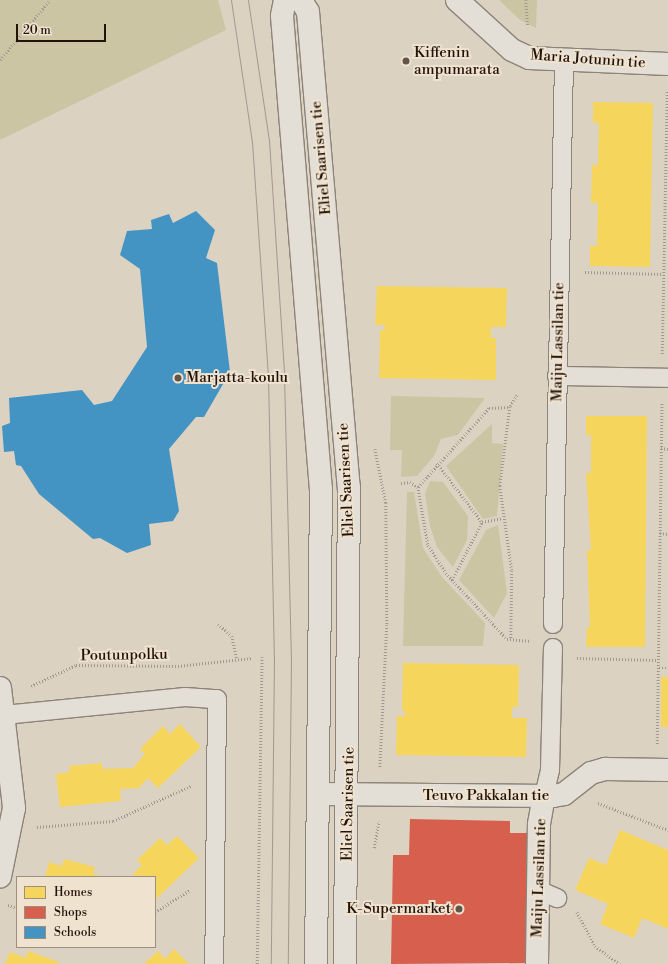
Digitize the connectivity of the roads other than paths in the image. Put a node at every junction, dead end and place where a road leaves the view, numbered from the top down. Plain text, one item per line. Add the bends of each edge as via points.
1 (285, 0) edge
2 (301, 0) edge
3 (457, 0) edge
4 (564, 61) junction
5 (667, 74) edge
6 (557, 376) junction
7 (665, 378) edge
8 (554, 624) dead end
9 (548, 649) road end
10 (2, 699) edge
11 (668, 770) edge
12 (320, 794) junction
13 (348, 795) junction
14 (544, 796) junction
15 (0, 877) edge
16 (214, 964) edge
17 (316, 964) edge
18 (344, 964) edge
19 (537, 964) edge

1 - 12 main road, Eliel Saarisen tie via 282,16 321,488
2 - 13 main road, Eliel Saarisen tie via 308,12 349,487
3 - 4 main road, Maria Jotunin tie via 512,50 529,58
4 - 5 main road, Maria Jotunin tie
4 - 6 lane, Maiju Lassilan tie
6 - 7 lane
6 - 8 lane, Maiju Lassilan tie
9 - 14 lane, Maiju Lassilan tie via 550,770
10 - 15 main road via 14,808
10 - 16 lane via 185,696 217,699
11 - 14 main road, Teuvo Pakkalan tie via 605,769 591,773 564,794
12 - 13 main road, Teuvo Pakkalan tie
12 - 17 main road, Eliel Saarisen tie
13 - 14 main road, Teuvo Pakkalan tie
13 - 18 main road, Eliel Saarisen tie
14 - 19 main road, Maiju Lassilan tie via 539,819 548,894

